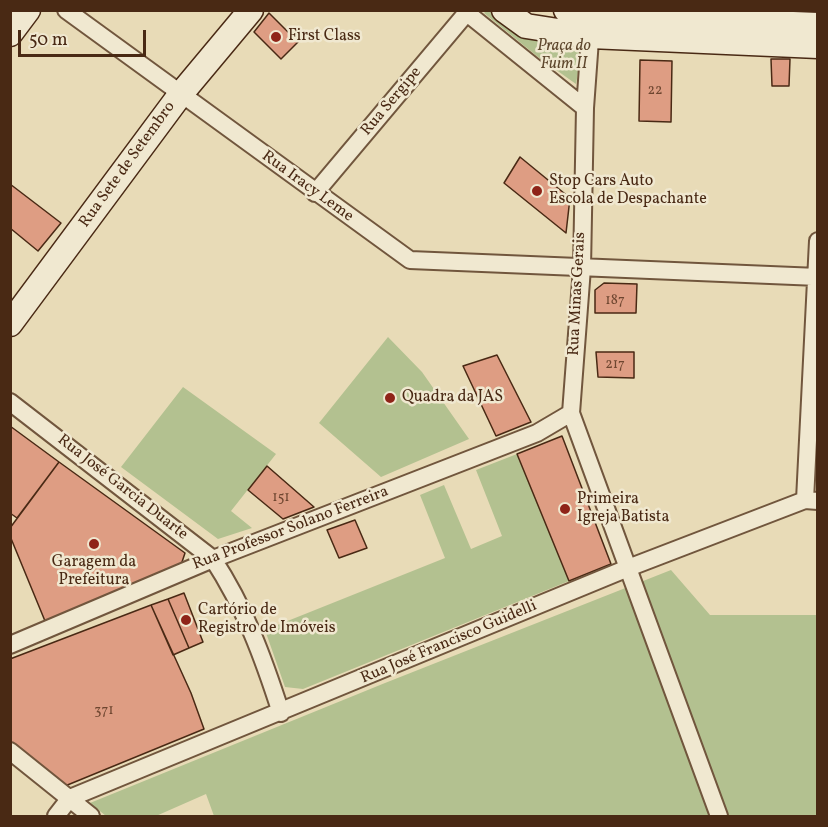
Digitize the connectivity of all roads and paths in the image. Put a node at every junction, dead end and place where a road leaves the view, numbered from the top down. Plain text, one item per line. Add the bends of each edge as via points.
1 (28, 10) edge
2 (66, 10) edge
3 (251, 10) edge
4 (504, 10) edge
5 (566, 10) edge
6 (468, 12) edge
7 (592, 21) edge
8 (818, 25) edge
9 (10, 34) edge
10 (818, 46) edge
11 (180, 95) junction
12 (585, 108) junction
13 (315, 193) junction
14 (818, 241) edge
15 (582, 268) junction
16 (817, 277) edge
17 (10, 324) edge
18 (10, 402) edge
19 (571, 413) junction
20 (811, 501) edge
21 (213, 559) junction
22 (628, 568) junction
23 (10, 645) edge
24 (281, 712) junction
25 (10, 751) edge
26 (76, 796) junction
27 (56, 816) edge
28 (91, 816) edge
29 (719, 816) edge

1 - 9 main road
2 - 11 street, Rua Iracy Leme
3 - 11 main road, Rua Sete de Setembro
4 - 7 main road via 526,26
5 - 7 main road
6 - 12 street
6 - 13 street, Rua Sergipe
7 - 8 main road
7 - 10 main road
7 - 12 street, Rua Minas Gerais
11 - 13 street, Rua Iracy Leme
11 - 17 main road, Rua Sete de Setembro
12 - 15 street, Rua Minas Gerais
13 - 15 street, Rua Iracy Leme via 410,260
14 - 16 street
15 - 16 street, Rua Iracy Leme
15 - 19 street, Rua Minas Gerais
16 - 20 street
18 - 21 street, Rua José Garcia Duarte
19 - 21 street, Rua Professor Solano Ferreira via 537,433
19 - 22 street, Rua Minas Gerais
20 - 22 street, Rua José Francisco Guidelli
21 - 23 street, Rua Professor Solano Ferreira
21 - 24 street, Rua José Garcia Duarte via 246,615
22 - 24 street, Rua José Francisco Guidelli
22 - 29 street, Rua Minas Gerais
24 - 26 street, Rua José Francisco Guidelli
25 - 26 street
26 - 27 street
26 - 28 street

